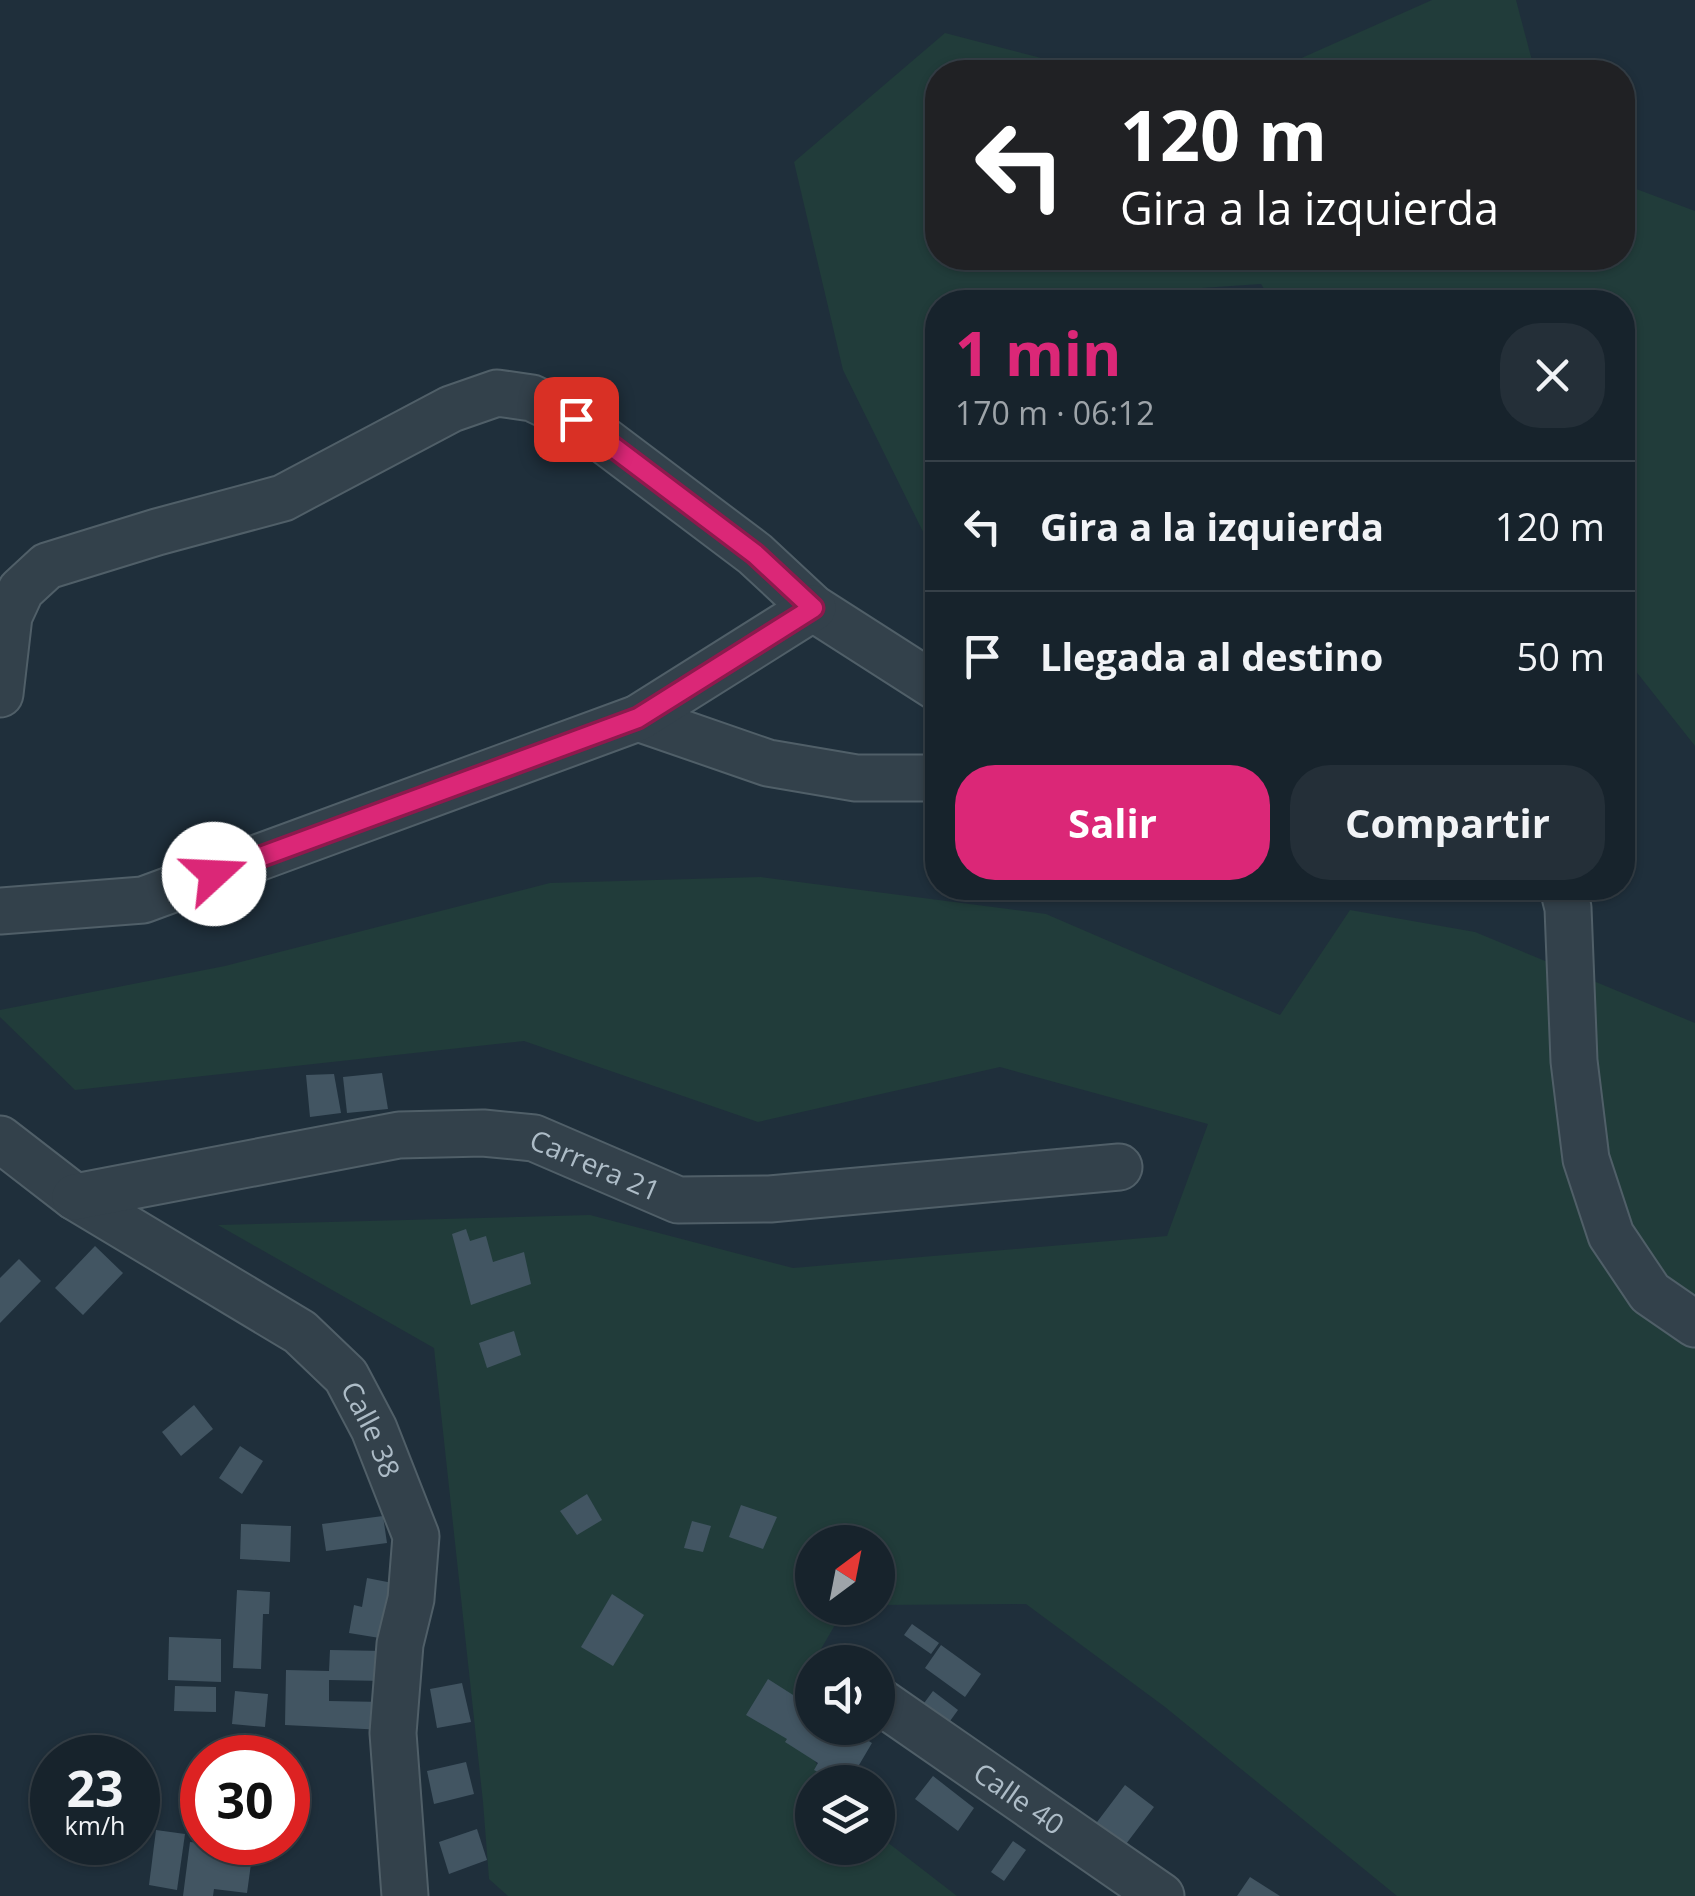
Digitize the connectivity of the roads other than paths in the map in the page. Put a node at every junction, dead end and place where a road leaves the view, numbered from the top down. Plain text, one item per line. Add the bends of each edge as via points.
1 (813, 608) junction
2 (925, 680) edge
3 (0, 694) edge
4 (638, 718) junction
5 (925, 778) edge
6 (1566, 900) edge
7 (0, 911) edge
8 (0, 1139) edge
9 (1119, 1167) dead end
10 (75, 1197) junction
11 (1695, 1324) edge
12 (895, 1712) edge
13 (405, 1896) edge
14 (1161, 1896) edge

1 - 2 street
1 - 3 street via 755,554 576,419 532,398 497,393 451,410 284,498 47,566 21,590 9,616
1 - 4 street
4 - 5 street via 768,763 856,778
4 - 7 street via 143,900
6 - 11 street via 1586,1159 1611,1236 1650,1293
8 - 10 street, Calle 38
9 - 10 street, Carrera 21 via 770,1199 678,1200 534,1138 399,1135
10 - 13 street, Calle 38 via 300,1332 346,1376 374,1428 416,1536 393,1732
12 - 14 street, Calle 40

